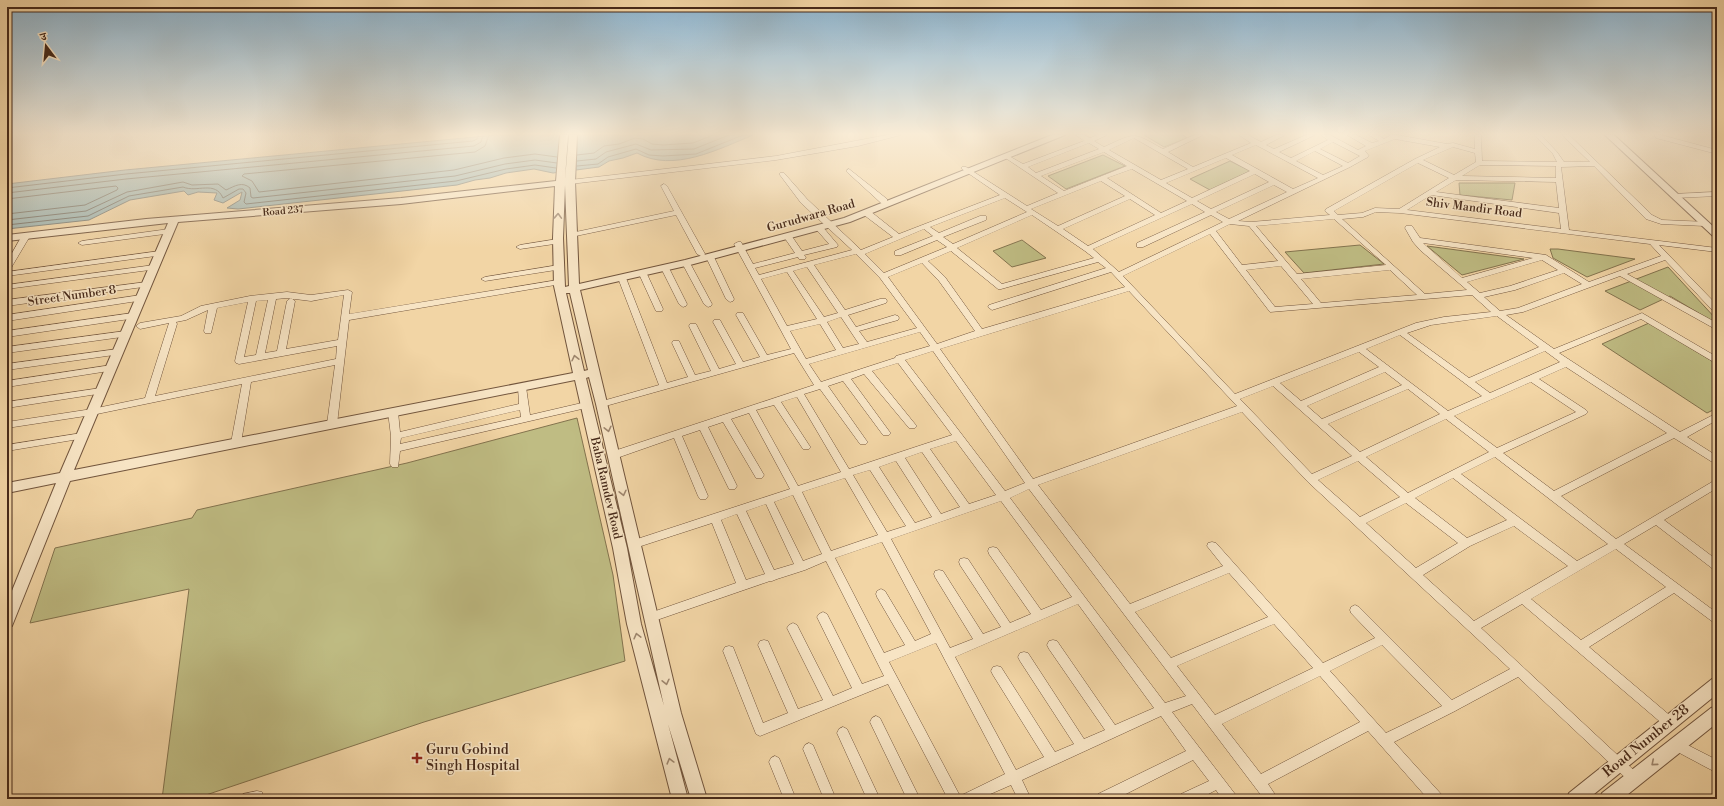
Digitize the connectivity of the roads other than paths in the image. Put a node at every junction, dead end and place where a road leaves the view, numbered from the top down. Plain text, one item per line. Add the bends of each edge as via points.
1 (565, 173) edge
2 (566, 173) edge
3 (625, 173) edge
4 (852, 173) edge
5 (959, 173) edge
6 (960, 173) edge
7 (970, 173) edge
8 (1032, 173) edge
9 (1042, 173) edge
10 (1115, 173) edge
11 (1143, 173) edge
12 (1187, 173) edge
13 (1254, 173) edge
14 (1260, 173) edge
15 (1313, 173) edge
16 (1334, 173) edge
17 (1395, 173) edge
18 (1444, 173) edge
19 (1463, 173) edge
20 (1561, 173) edge
21 (1605, 173) edge
22 (1653, 173) edge
23 (1656, 173) edge
24 (782, 174) dead end
25 (1036, 175) junction
26 (565, 178) junction
27 (1102, 178) junction
28 (1323, 178) junction
29 (1455, 178) junction
30 (1560, 180) junction
31 (1275, 182) junction
32 (1160, 183) junction
33 (664, 186) dead end
34 (1292, 192) junction
35 (1429, 193) junction
36 (1065, 194) junction
37 (1717, 194) edge
38 (1005, 195) junction
39 (1130, 196) junction
40 (1680, 196) junction
41 (884, 201) junction
42 (1192, 201) junction
43 (1030, 210) junction
44 (1563, 210) junction
45 (1400, 211) junction
46 (679, 212) junction
47 (1210, 212) junction
48 (867, 213) junction
49 (1161, 216) junction
50 (1335, 217) junction
51 (983, 218) dead end
52 (174, 220) junction
53 (1228, 222) junction
54 (829, 224) junction
55 (1251, 224) junction
56 (1705, 224) junction
57 (1717, 225) edge
58 (925, 226) junction
59 (819, 228) junction
60 (1409, 228) dead end
61 (1057, 229) junction
62 (1211, 230) junction
63 (1565, 230) junction
64 (169, 232) junction
65 (571, 235) junction
66 (1717, 235) edge
67 (26, 236) junction
68 (938, 236) junction
69 (788, 237) junction
70 (898, 237) junction
71 (7, 238) edge
72 (1416, 240) junction
73 (558, 241) junction
74 (82, 243) dead end
75 (1653, 243) junction
76 (1140, 245) dead end
77 (520, 247) dead end
78 (739, 247) junction
79 (952, 247) junction
80 (1088, 249) junction
81 (1717, 250) edge
82 (859, 252) junction
83 (160, 253) junction
84 (898, 253) dead end
85 (799, 254) junction
86 (705, 256) junction
87 (1542, 257) junction
88 (1665, 257) junction
89 (1099, 259) junction
90 (922, 260) junction
91 (686, 263) junction
92 (1284, 263) junction
93 (808, 264) junction
94 (559, 267) junction
95 (750, 267) junction
96 (1392, 267) junction
97 (7, 268) edge
98 (154, 268) junction
99 (665, 268) junction
100 (1240, 268) junction
101 (789, 270) junction
102 (1565, 270) junction
103 (1115, 273) junction
104 (1620, 273) junction
105 (7, 274) edge
106 (643, 274) junction
107 (883, 276) junction
108 (1296, 277) junction
109 (622, 278) junction
110 (757, 278) junction
111 (485, 279) dead end
112 (1461, 281) junction
113 (147, 284) junction
114 (1589, 285) junction
115 (559, 286) junction
116 (574, 286) junction
117 (7, 287) edge
118 (1131, 288) junction
119 (1475, 294) junction
120 (1424, 297) junction
121 (141, 298) junction
122 (272, 298) dead end
123 (730, 299) dead end
124 (252, 301) dead end
125 (291, 301) dead end
126 (883, 301) dead end
127 (7, 303) edge
128 (683, 304) dead end
129 (708, 304) dead end
130 (213, 306) junction
131 (1320, 306) junction
132 (992, 307) dead end
133 (659, 309) dead end
134 (1717, 310) edge
135 (843, 314) junction
136 (1498, 314) junction
137 (740, 315) dead end
138 (7, 318) edge
139 (344, 318) junction
140 (894, 318) dead end
141 (137, 321) junction
142 (821, 321) junction
143 (717, 322) dead end
144 (173, 324) dead end
145 (693, 326) dead end
146 (1717, 327) edge
147 (785, 329) junction
148 (922, 329) junction
149 (854, 330) junction
150 (208, 331) dead end
151 (980, 332) junction
152 (1401, 332) junction
153 (7, 334) edge
154 (126, 334) junction
155 (342, 342) junction
156 (676, 343) dead end
157 (864, 344) junction
158 (935, 347) junction
159 (1361, 348) junction
160 (7, 350) edge
161 (796, 350) junction
162 (1548, 350) junction
163 (841, 351) junction
164 (118, 352) junction
165 (281, 353) junction
166 (260, 357) junction
167 (899, 358) junction
168 (765, 359) junction
169 (339, 361) junction
170 (1717, 361) edge
171 (804, 362) junction
172 (1567, 363) junction
173 (741, 366) junction
174 (7, 367) edge
175 (112, 368) junction
176 (1386, 368) junction
177 (866, 370) junction
178 (716, 372) junction
179 (594, 373) junction
180 (580, 376) junction
181 (845, 377) junction
182 (1532, 378) junction
183 (693, 379) junction
184 (247, 380) junction
185 (1468, 382) junction
186 (1275, 383) junction
187 (7, 384) edge
188 (1409, 385) junction
189 (821, 386) junction
190 (522, 387) junction
191 (664, 387) junction
192 (101, 392) junction
193 (799, 393) junction
194 (1489, 397) junction
195 (1233, 398) junction
196 (149, 400) junction
197 (776, 401) junction
198 (602, 404) junction
199 (1300, 404) junction
200 (7, 405) edge
201 (586, 405) junction
202 (524, 406) junction
203 (1242, 408) junction
204 (752, 409) junction
205 (92, 412) junction
206 (393, 412) junction
207 (1447, 415) junction
208 (725, 418) junction
209 (1716, 418) edge
210 (526, 419) junction
211 (1321, 423) junction
212 (332, 424) junction
213 (7, 425) edge
214 (702, 425) junction
215 (912, 426) dead end
216 (886, 432) dead end
217 (677, 434) junction
218 (1677, 434) junction
219 (82, 436) junction
220 (396, 436) junction
221 (957, 437) junction
222 (236, 442) junction
223 (863, 442) dead end
224 (806, 447) dead end
225 (7, 448) edge
226 (924, 448) junction
227 (395, 449) junction
228 (1496, 452) junction
229 (614, 455) junction
230 (1358, 456) junction
231 (899, 457) junction
232 (1717, 461) edge
233 (395, 464) dead end
234 (873, 466) junction
235 (848, 474) junction
236 (1454, 474) junction
237 (759, 475) dead end
238 (65, 476) junction
239 (1311, 479) junction
240 (1717, 483) edge
241 (1031, 484) junction
242 (732, 486) dead end
243 (7, 488) edge
244 (796, 491) junction
245 (703, 496) dead end
246 (1553, 496) junction
247 (1002, 497) junction
248 (1406, 497) junction
249 (769, 501) junction
250 (967, 509) junction
251 (740, 510) junction
252 (716, 518) junction
253 (939, 519) junction
254 (1656, 520) junction
255 (1515, 521) junction
256 (1358, 523) junction
257 (913, 528) junction
258 (885, 537) junction
259 (1466, 543) junction
260 (635, 544) junction
261 (1616, 544) junction
262 (1212, 546) dead end
263 (993, 551) dead end
264 (829, 557) junction
265 (964, 562) dead end
266 (1716, 564) edge
267 (1577, 566) junction
268 (801, 567) junction
269 (1231, 567) junction
270 (939, 574) dead end
271 (1416, 574) junction
272 (772, 576) junction
273 (643, 580) junction
274 (627, 583) junction
275 (743, 586) junction
276 (1674, 587) junction
277 (881, 594) dead end
278 (1522, 598) junction
279 (1079, 599) junction
280 (1128, 610) junction
281 (1355, 610) dead end
282 (1039, 616) junction
283 (651, 617) junction
284 (823, 617) dead end
285 (1276, 618) junction
286 (1717, 619) edge
287 (7, 621) edge
288 (1473, 627) junction
289 (793, 628) dead end
290 (1008, 629) junction
291 (939, 636) junction
292 (1384, 639) junction
293 (981, 641) junction
294 (1053, 645) dead end
295 (764, 646) dead end
296 (1580, 647) junction
297 (912, 648) junction
298 (729, 651) dead end
299 (949, 654) junction
300 (1024, 657) dead end
301 (881, 660) junction
302 (1169, 664) junction
303 (1321, 669) junction
304 (1519, 670) junction
305 (997, 672) dead end
306 (891, 678) junction
307 (1717, 684) edge
308 (859, 690) junction
309 (1195, 698) junction
310 (830, 702) junction
311 (1451, 707) junction
312 (1162, 710) junction
313 (1717, 713) edge
314 (795, 716) junction
315 (876, 722) dead end
316 (1213, 722) junction
317 (1669, 722) junction
318 (1370, 723) junction
319 (1113, 732) junction
320 (843, 733) dead end
321 (1384, 740) junction
322 (1676, 745) junction
323 (1082, 746) junction
324 (809, 749) dead end
325 (1195, 753) junction
326 (1053, 760) junction
327 (774, 762) dead end
328 (1618, 764) junction
329 (1717, 767) edge
330 (1014, 778) junction
331 (1635, 779) junction
332 (1259, 782) junction
333 (1217, 783) junction
334 (680, 799) edge
335 (699, 799) edge
336 (790, 799) edge
337 (830, 799) edge
338 (874, 799) edge
339 (914, 799) edge
340 (955, 799) edge
341 (965, 799) edge
342 (1025, 799) edge
343 (1103, 799) edge
344 (1186, 799) edge
345 (1230, 799) edge
346 (1272, 799) edge
347 (1436, 799) edge
348 (1575, 799) edge
349 (1608, 799) edge

1 - 26 street
2 - 26 street
3 - 26 street
4 - 41 street
5 - 41 street, Gurudwara Road
6 - 48 street, Gurudwara Road
7 - 38 street
8 - 25 street
9 - 25 street
10 - 27 street
11 - 32 street
12 - 32 street
13 - 42 street
14 - 31 street
15 - 28 street
16 - 28 street
17 - 50 street via 1329,211
18 - 29 street
19 - 29 street
20 - 30 street
21 - 56 street via 1654,220
22 - 40 street
23 - 40 street
24 - 54 street via 804,201
25 - 36 street
26 - 52 street, Road 237 via 505,190
26 - 65 street
73 -> 26 street, Baba Ramdev Road
27 - 36 street
27 - 39 street
28 - 34 street
29 - 30 street
29 - 35 street
30 - 44 street
31 - 34 street
31 - 47 street
32 - 42 street
33 - 46 street
34 - 53 street
35 - 44 street
35 - 45 street
36 - 43 street
37 - 40 street
38 - 43 street
38 - 58 street
39 - 49 street
39 - 61 street
40 - 56 street
40 - 57 street
41 - 54 street, Gurudwara Road
42 - 47 street
42 - 49 street
43 - 61 street
43 - 79 street
44 - 63 street
45 - 50 street, Shiv Mandir Road via 1375,210 1363,215
45 - 63 street, Shiv Mandir Road
46 - 65 street
46 - 86 street
47 - 53 street
47 - 76 street
48 - 54 street, Gurudwara Road
48 - 70 street
49 - 80 street
50 - 55 street, Shiv Mandir Road
50 - 96 street
51 - 68 street
52 - 64 street
52 - 67 street, Road 237
53 - 55 street, Shiv Mandir Road
53 - 62 street
54 - 59 street, Gurudwara Road
54 - 78 street, Gurudwara Road
54 - 82 street
55 - 92 street
56 - 66 street
58 - 68 street
58 - 70 street
59 - 69 street, Gurudwara Road
59 - 85 street via 834,245
60 - 72 street
61 - 80 street
62 - 100 street
62 - 103 street
63 - 75 street, Shiv Mandir Road
64 - 74 street
64 - 83 street
65 - 116 street
67 - 71 street, Road 237
67 - 97 street
68 - 79 street
68 - 84 street
69 - 78 street, Gurudwara Road
69 - 85 street
70 - 82 street
72 - 87 street
72 - 112 street
73 - 77 street
73 - 94 street, Baba Ramdev Road
75 - 81 street, Shiv Mandir Road
75 - 88 street
78 - 86 street, Gurudwara Road
78 - 95 street
79 - 89 street via 1000,287
79 - 90 street
80 - 89 street
82 - 93 street
82 - 107 street
83 - 98 street
83 - 105 street
85 - 93 street
85 - 95 street
86 - 91 street, Gurudwara Road
86 - 116 street, Gurudwara Road
86 - 123 street
87 - 102 street
87 - 112 street
88 - 104 street
88 - 134 street
89 - 103 street
90 - 107 street
90 - 151 street via 942,279
91 - 99 street, Gurudwara Road
91 - 129 street
92 - 100 street
92 - 108 street
93 - 101 street
93 - 135 street
94 - 111 street
94 - 115 street, Baba Ramdev Road
95 - 110 street
96 - 108 street
96 - 120 street
98 - 113 street
98 - 117 street
99 - 106 street, Gurudwara Road
99 - 128 street
100 - 131 street via 1273,310
101 - 110 street
101 - 142 street
102 - 114 street
102 - 119 street via 1512,288
103 - 118 street
103 - 132 street
104 - 114 street
104 - 146 street
106 - 109 street, Gurudwara Road
106 - 133 street
107 - 148 street
108 - 131 street
109 - 116 street, Gurudwara Road
109 - 191 street
110 - 147 street
112 - 119 street
113 - 121 street
113 - 127 street
114 - 136 street via 1520,310
115 - 116 street, Gurudwara Road
115 - 139 street
180 -> 115 street, Baba Ramdev Road
116 - 179 street
118 - 151 street
118 - 195 street
119 - 120 street
119 - 136 street
120 - 131 street
121 - 138 street, Street Number 8
121 - 141 street
122 - 166 street
124 - 166 street via 239,361
125 - 165 street
126 - 135 street
130 - 139 street via 282,295 311,298 348,292
130 - 141 street via 184,318
130 - 150 street
135 - 142 street
135 - 149 street
136 - 152 street via 1431,322
136 - 162 street
137 - 168 street
139 - 155 street
140 - 149 street
141 - 153 street
141 - 154 street
142 - 147 street
142 - 163 street
143 - 173 street
144 - 196 street
145 - 178 street
147 - 161 street
148 - 157 street
148 - 158 street
149 - 157 street
151 - 158 street
152 - 159 street
152 - 185 street
154 - 160 street
154 - 164 street
155 - 165 street
155 - 169 street
156 - 183 street
157 - 163 street
158 - 167 street
158 - 241 street
159 - 176 street
159 - 186 street
161 - 168 street
161 - 171 street
162 - 170 street via 1642,316
162 - 172 street
162 - 185 street
163 - 171 street
164 - 174 street
164 - 175 street
165 - 166 street
167 - 177 street
167 - 221 street
168 - 173 street
169 - 184 street
169 - 212 street
171 - 189 street
172 - 182 street
172 - 218 street
173 - 178 street
175 - 187 street
175 - 192 street
176 - 188 street
176 - 199 street
177 - 181 street
177 - 215 street
178 - 183 street
179 - 180 street
179 - 198 street
180 - 190 street
180 - 201 street, Baba Ramdev Road
181 - 189 street
181 - 216 street
182 - 194 street
182 - 228 street via 1583,412
183 - 191 street
184 - 196 street
184 - 222 street
185 - 194 street
186 - 195 street
186 - 199 street
188 - 207 street
188 - 211 street
189 - 193 street
189 - 223 street
190 - 202 street
190 - 206 street
191 - 198 street
192 - 200 street
192 - 205 street
193 - 197 street
193 - 235 street
194 - 207 street
195 - 203 street
196 - 205 street
197 - 204 street
197 - 224 street
198 -> 229 street
199 - 211 street
201 - 210 street
201 - 274 street, Baba Ramdev Road
202 - 210 street
202 - 220 street
203 - 239 street
203 - 241 street
204 - 208 street
204 - 244 street
205 - 213 street
205 - 219 street
206 - 212 street
206 - 220 street
207 - 228 street
207 - 230 street
208 - 214 street
208 - 237 street
209 - 218 street
210 - 227 street
211 - 230 street
212 - 222 street
214 - 217 street
214 - 242 street
217 - 229 street
217 - 245 street
218 - 232 street
218 - 246 street
219 - 225 street
219 - 238 street
220 - 227 street
221 - 226 street
221 - 247 street
222 - 238 street
226 - 231 street
226 - 250 street
227 - 233 street
228 - 236 street
228 - 246 street
229 -> 260 street
230 - 239 street
230 - 248 street
231 - 234 street
231 - 253 street
234 - 235 street
234 - 257 street
235 - 244 street
235 - 258 street
236 - 248 street
236 - 255 street
238 - 243 street
238 - 287 street
239 - 256 street
240 - 254 street
241 - 247 street
241 - 280 street
244 - 249 street
244 - 264 street
246 - 261 street
247 - 250 street
247 - 279 street
248 - 256 street
248 - 259 street
249 - 251 street
249 - 268 street
250 - 253 street
251 - 252 street
251 - 272 street
252 - 260 street
252 - 275 street
253 - 257 street
254 - 261 street
254 - 266 street
255 - 259 street
255 - 267 street
256 - 271 street
257 - 258 street
258 - 264 street
258 - 291 street
259 - 271 street
260 - 273 street
261 - 267 street
261 - 276 street
262 - 269 street
263 - 282 street
264 - 268 street
264 - 301 street
265 - 290 street
267 - 278 street
268 - 272 street
269 - 280 street
269 - 285 street
270 - 293 street
271 - 288 street
272 - 275 street
273 - 274 street
273 - 283 street
334 -> 274 street, Baba Ramdev Road via 634,624
275 - 283 street
276 - 286 street
276 - 296 street
277 - 297 street
278 - 288 street
278 - 296 street
279 - 282 street
279 - 312 street
280 - 302 street
281 - 292 street
282 - 290 street
283 -> 335 street via 673,713
284 - 308 street
285 - 302 street
285 - 303 street
288 - 304 street
289 - 310 street
290 - 293 street
291 - 297 street
291 - 299 street
292 - 303 street
292 - 311 street
293 - 299 street
294 - 319 street
295 - 314 street
296 - 317 street
297 - 301 street
298 - 314 street via 760,730
299 - 330 street
300 - 323 street
301 - 306 street
302 - 309 street
303 - 316 street
303 - 318 street
304 - 311 street
304 - 328 street
305 - 326 street
306 - 308 street
306 - 340 street
307 - 317 street, Road Number 28
308 - 310 street
309 - 312 street
309 - 316 street
310 - 314 street
311 - 321 street
312 - 319 street
312 - 325 street
313 - 322 street, Road Number 28
315 - 339 street
316 - 332 street
317 - 328 street, Road Number 28
318 - 321 street
318 - 332 street
319 - 323 street
320 - 338 street
321 - 347 street
322 - 329 street
322 -> 331 street, Road Number 28
323 - 326 street
324 - 337 street
325 - 333 street
325 - 343 street
326 - 330 street
327 - 336 street
328 - 331 street
328 - 348 street, Road Number 28
330 - 341 street
330 - 342 street
331 - 349 street, Road Number 28
332 - 346 street
333 - 344 street
333 - 345 street

